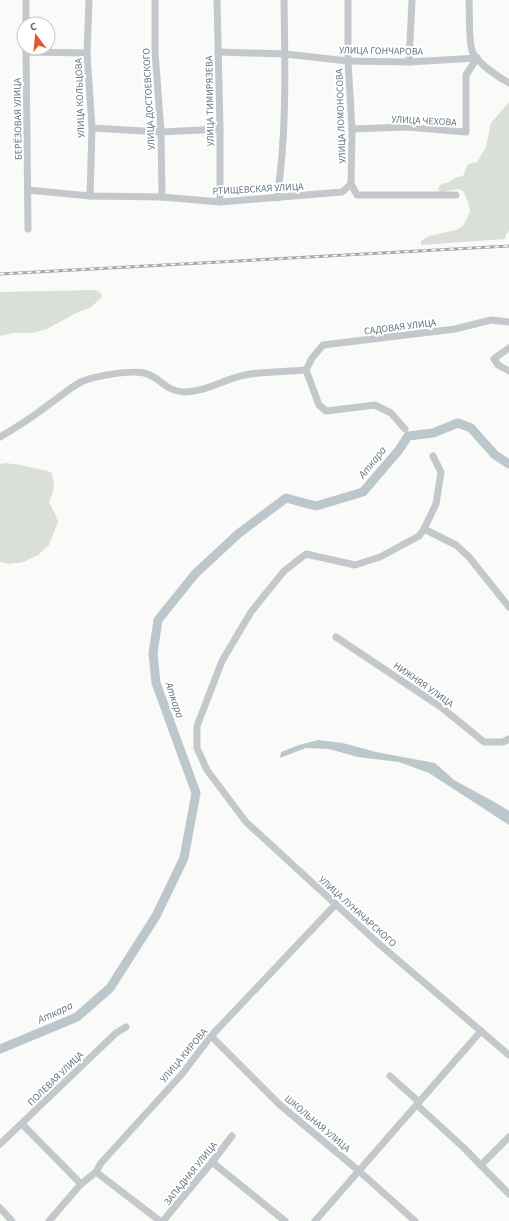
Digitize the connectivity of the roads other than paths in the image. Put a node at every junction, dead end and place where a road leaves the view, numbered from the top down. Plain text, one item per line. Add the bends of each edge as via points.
1 (26, 0) edge
2 (88, 0) edge
3 (155, 0) edge
4 (217, 0) edge
5 (284, 0) edge
6 (348, 0) edge
7 (412, 0) edge
8 (469, 0) edge
9 (26, 16) edge
10 (56, 51) edge
11 (218, 52) junction
12 (87, 53) junction
13 (285, 54) junction
14 (26, 56) edge
15 (477, 58) junction
16 (348, 61) junction
17 (409, 62) junction
18 (509, 83) edge
19 (92, 128) junction
20 (220, 129) junction
21 (352, 129) junction
22 (161, 132) junction
23 (351, 184) junction
24 (28, 190) junction
25 (456, 195) dead end
26 (90, 196) junction
27 (162, 198) junction
28 (277, 198) junction
29 (220, 202) junction
30 (28, 229) dead end
31 (508, 323) edge
32 (509, 348) edge
33 (306, 370) junction
34 (509, 371) edge
35 (405, 430) dead end
36 (0, 437) edge
37 (433, 456) dead end
38 (424, 529) junction
39 (509, 607) edge
40 (336, 636) dead end
41 (506, 740) edge
42 (336, 904) junction
43 (126, 1028) dead end
44 (481, 1031) junction
45 (211, 1036) junction
46 (509, 1055) edge
47 (390, 1076) dead end
48 (418, 1104) junction
49 (22, 1124) junction
50 (232, 1136) dead end
51 (509, 1137) edge
52 (0, 1144) edge
53 (212, 1162) junction
54 (481, 1165) junction
55 (359, 1171) junction
56 (96, 1172) junction
57 (81, 1184) junction
58 (509, 1194) edge
59 (0, 1208) edge
60 (12, 1221) edge
61 (49, 1221) edge
62 (162, 1221) edge
63 (285, 1221) edge
64 (315, 1221) edge
65 (415, 1221) edge

1 - 9 street
2 - 12 street, УЛИЦА КОЛЬЦОВА
3 - 22 street, УЛИЦА ДОСТОЕВСКОГО via 155,52
4 - 11 street, УЛИЦА ТИМИРЯЗЕВА
5 - 13 street
6 - 16 street, УЛИЦА ЛОМОНОСОВА
7 - 17 street
8 - 15 street via 471,48
10 - 12 street
11 - 13 street, УЛИЦА ГОНЧАРОВА
11 - 20 street, УЛИЦА ТИМИРЯЗЕВА
12 - 19 street, УЛИЦА КОЛЬЦОВА
13 - 16 street, УЛИЦА ГОНЧАРОВА
13 - 28 street via 282,164
14 - 24 street, БЕРЁЗОВАЯ УЛИЦА
15 - 17 street, УЛИЦА ГОНЧАРОВА
15 - 18 street via 496,76
15 - 21 street, УЛИЦА ЧЕХОВА via 466,75 466,132 407,127
16 - 17 street, УЛИЦА ГОНЧАРОВА
16 - 21 street, УЛИЦА ЛОМОНОСОВА
19 - 22 street
19 - 26 street, УЛИЦА КОЛЬЦОВА
20 - 22 street
20 - 29 street, УЛИЦА ТИМИРЯЗЕВА
21 - 23 street, УЛИЦА ЛОМОНОСОВА
22 - 27 street, УЛИЦА ДОСТОЕВСКОГО
23 - 25 street via 357,195
23 - 28 street, РТИЩЕВСКАЯ УЛИЦА via 342,192
24 - 26 street, РТИЩЕВСКАЯ УЛИЦА
24 - 30 street, БЕРЁЗОВАЯ УЛИЦА
26 - 27 street, РТИЩЕВСКАЯ УЛИЦА
27 - 29 street, РТИЩЕВСКАЯ УЛИЦА
28 - 29 street, РТИЩЕВСКАЯ УЛИЦА
31 - 33 street, САДОВАЯ УЛИЦА via 490,320 455,329 323,346 312,358
32 - 34 street via 494,359 498,365
33 - 35 street via 319,405 326,411 375,404 391,413
33 - 36 street via 246,375 199,390 184,392 171,390 144,373 131,372 99,377 81,382
37 - 38 street via 441,472 436,504
38 - 39 street via 456,545
38 - 42 street, УЛИЦА ЛУНАЧАРСКОГО via 419,536 380,557 356,565 306,554 284,571 251,612 222,661 197,726 197,748 207,770 246,822
40 - 41 street, НИЖНЯЯ УЛИЦА via 441,707 484,742
42 - 44 street, УЛИЦА ЛУНАЧАРСКОГО
42 - 45 street, УЛИЦА КИРОВА
43 - 49 street, ПОЛЕВАЯ УЛИЦА via 116,1033
44 - 46 street, УЛИЦА ЛУНАЧАРСКОГО
44 - 48 street
45 - 55 street, ШКОЛЬНАЯ УЛИЦА via 280,1104
45 - 56 street, УЛИЦА КИРОВА via 182,1074
47 - 48 street
48 - 54 street
48 - 55 street
49 - 52 street, ПОЛЕВАЯ УЛИЦА
49 - 57 street
50 - 53 street, ЗАПАДНАЯ УЛИЦА
51 - 54 street
53 - 62 street, ЗАПАДНАЯ УЛИЦА
53 - 63 street
54 - 58 street
55 - 64 street
55 - 65 street, ШКОЛЬНАЯ УЛИЦА
56 - 57 street, УЛИЦА КИРОВА
56 - 62 street
57 - 61 street, УЛИЦА КИРОВА
59 - 60 street

